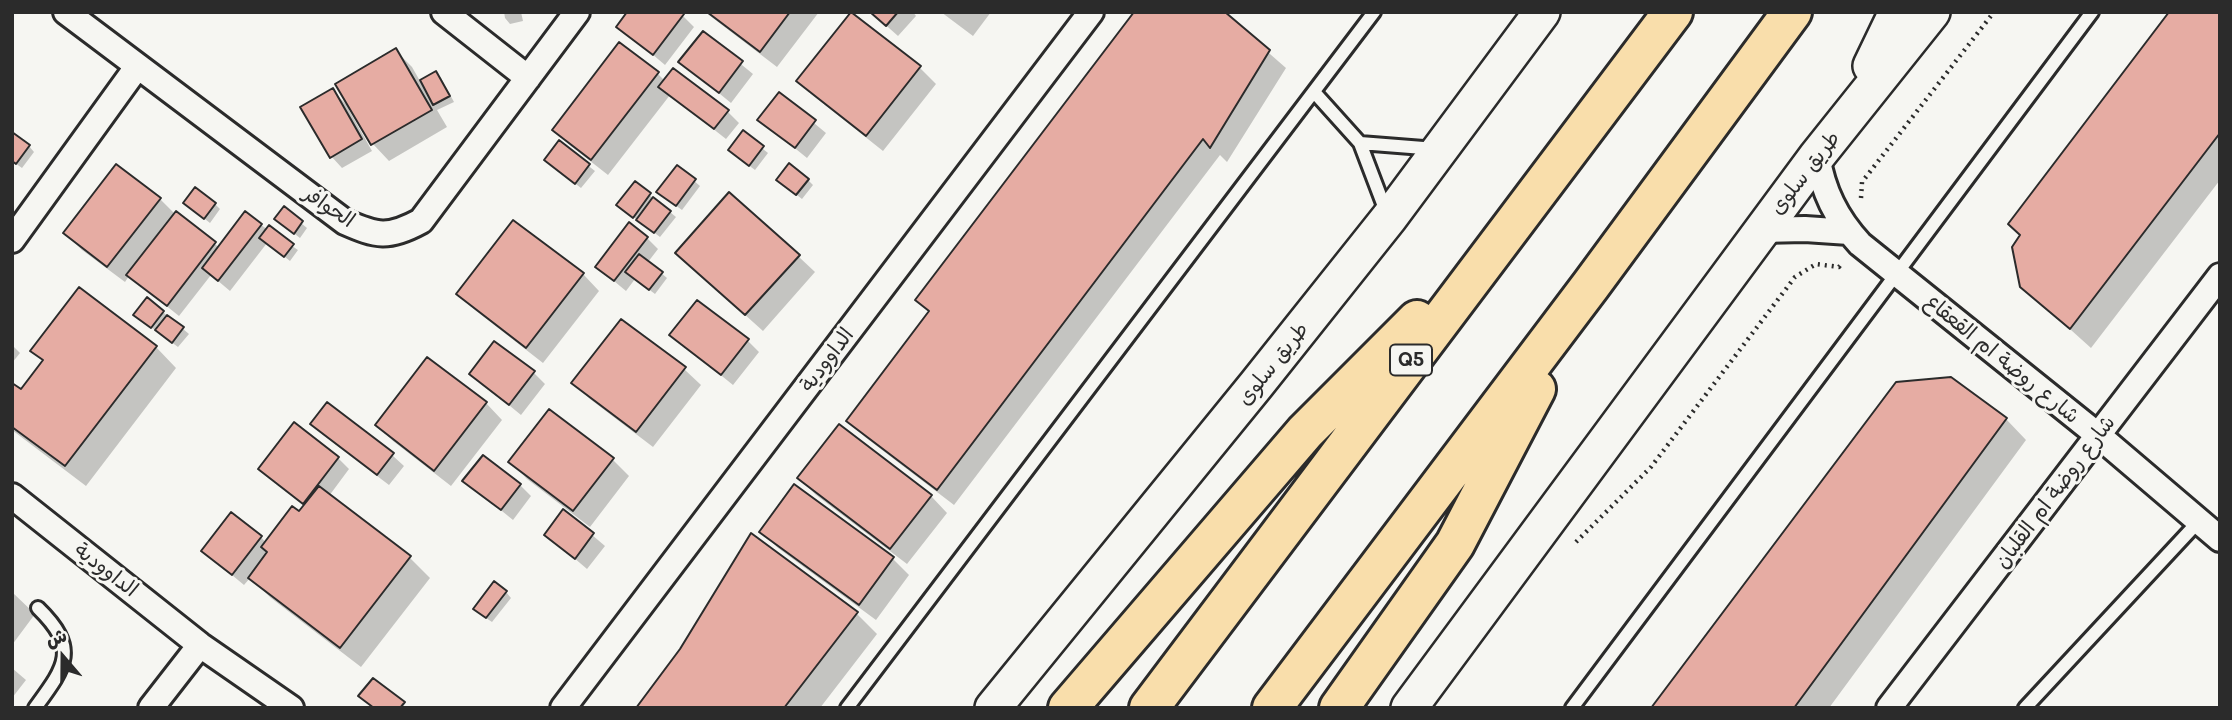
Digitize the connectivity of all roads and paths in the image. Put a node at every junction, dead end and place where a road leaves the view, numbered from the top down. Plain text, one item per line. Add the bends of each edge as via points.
1 (66, 12) edge
2 (444, 12) edge
3 (577, 12) edge
4 (1091, 12) edge
5 (1374, 12) edge
6 (1542, 12) edge
7 (1673, 12) edge
8 (1792, 12) edge
9 (1897, 12) edge
10 (1932, 12) edge
11 (1994, 12) edge
12 (2092, 12) edge
13 (137, 67) junction
14 (528, 78) junction
15 (1315, 93) junction
16 (1851, 115) junction
17 (1360, 143) junction
18 (1440, 149) junction
19 (1817, 156) junction
20 (1520, 217) junction
21 (1389, 218) junction
22 (1762, 230) junction
23 (1854, 238) junction
24 (12, 240) edge
25 (1896, 274) junction
26 (2220, 276) edge
27 (1591, 285) junction
28 (2098, 436) junction
29 (12, 496) edge
30 (2198, 522) junction
31 (2220, 539) edge
32 (1573, 545) dead end
33 (38, 608) dead end
34 (200, 645) junction
35 (35, 708) edge
36 (151, 708) edge
37 (291, 708) edge
38 (563, 708) edge
39 (847, 708) edge
40 (993, 708) edge
41 (1068, 708) edge
42 (1149, 708) edge
43 (1272, 708) edge
44 (1339, 708) edge
45 (1409, 708) edge
46 (1572, 708) edge
47 (1889, 708) edge
48 (2025, 708) edge

1 - 13 street, الحوافر
2 - 14 street
3 - 14 street, الحوافر
4 - 38 street, الداوودية
5 - 15 lane
6 - 18 main road, طريق سلوى
7 - 20 highway, Q5
8 - 27 highway
9 - 16 main road
10 - 16 main road, طريق سلوى
11 - 23 path via 1862,182 1861,206 1875,225
12 - 25 lane
13 - 14 street, الحوافر via 345,222 371,233 399,233 421,221
13 - 24 street
15 - 17 lane
15 - 39 lane
16 - 19 main road, طريق سلوى
17 - 18 lane
17 - 21 lane
18 - 21 main road, طريق سلوى
19 - 22 main road, طريق سلوى
19 - 23 street, شارع روضة ام القعقاع via 1827,197
20 - 41 highway via 1305,432
20 - 42 highway, Q5
21 - 40 main road, طريق سلوى
22 - 23 street
22 - 45 main road, طريق سلوى
23 - 25 street, شارع روضة ام القعقاع
23 - 32 path via 1839,267 1815,264 1795,277 1651,467
25 - 28 street, شارع روضة ام القعقاع
25 - 46 lane
26 - 28 street, شارع روضة ام القلبان
27 - 43 highway
27 - 44 highway via 1455,544
28 - 30 street, شارع روضة ام القعقاع
28 - 47 street, شارع روضة ام القلبان
29 - 34 street, الداوودية
30 - 31 street, شارع روضة ام القعقاع
30 - 48 lane
33 - 35 lane via 62,638 64,657 60,675
34 - 36 street
34 - 37 street, الداوودية

